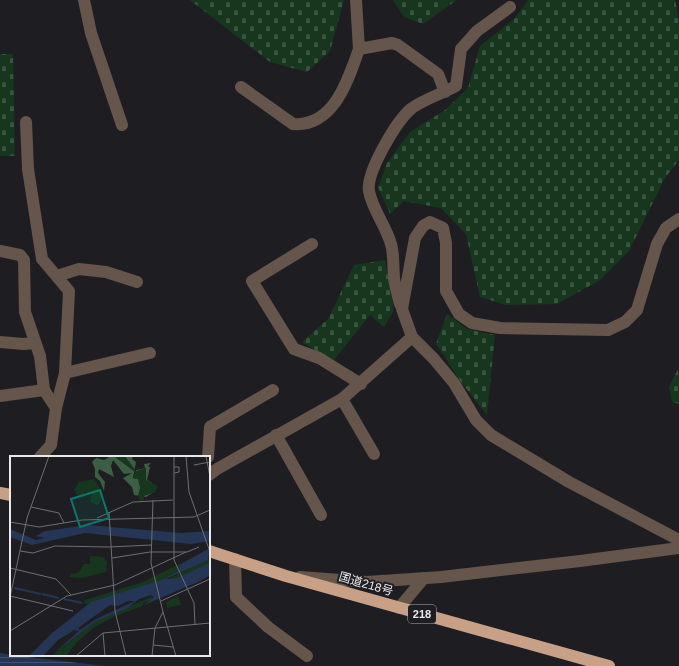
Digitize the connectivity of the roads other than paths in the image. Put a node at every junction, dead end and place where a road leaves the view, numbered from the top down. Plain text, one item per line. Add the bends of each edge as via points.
1 (84, 0) edge
2 (356, 0) edge
3 (510, 7) dead end
4 (359, 49) junction
5 (241, 87) dead end
6 (445, 92) junction
7 (26, 122) dead end
8 (122, 125) dead end
9 (679, 219) edge
10 (312, 244) dead end
11 (0, 251) edge
12 (57, 276) junction
13 (137, 282) dead end
14 (402, 309) junction
15 (412, 337) junction
16 (0, 342) edge
17 (34, 343) junction
18 (150, 353) dead end
19 (65, 372) junction
20 (361, 384) junction
21 (44, 390) junction
22 (273, 390) dead end
23 (0, 396) edge
24 (342, 398) junction
25 (56, 408) junction
26 (276, 435) junction
27 (374, 454) dead end
28 (41, 456) edge
29 (208, 456) edge
30 (210, 471) edge
31 (321, 515) dead end
32 (679, 540) edge
33 (679, 548) edge
34 (210, 551) edge
35 (235, 559) junction
36 (286, 576) junction
37 (424, 578) junction
38 (399, 608) junction
39 (307, 656) dead end
40 (609, 666) edge

1 - 8 street via 91,34
2 - 4 street
3 - 6 street via 477,31 461,49 456,86
4 - 5 street via 338,98 327,112 315,121 294,124
4 - 6 street via 392,43 398,45 438,74
6 - 14 street via 412,108 397,124 372,175 369,189 372,203 383,221 392,245 394,280
7 - 12 street via 28,169 42,259
9 - 14 street via 666,228 657,244 638,310 625,322 608,330 500,328 472,323 459,314 446,291 443,228 430,222 423,226 415,238
10 - 20 street via 252,280 294,349 319,358
11 - 17 street via 20,255 24,260 25,312
12 - 13 street via 79,269 106,272
12 - 19 street via 69,292
14 - 15 street
15 - 20 street
15 - 32 street via 454,383 476,420 492,435 569,482
16 - 17 street
17 - 21 street via 40,356
18 - 19 street
19 - 25 street
20 - 24 street
21 - 23 street
21 - 25 street
22 - 29 street via 210,427
24 - 26 street
24 - 27 street
25 - 28 street via 51,445
26 - 30 street
26 - 31 street
33 - 37 street
34 - 35 highway, 国道218号 / 218
35 - 36 highway, 国道218号 / 218
35 - 39 street via 236,597
36 - 37 street via 367,582
36 - 38 highway, 国道218号 / 218
37 - 38 street
38 - 40 highway, 国道218号 / 218

